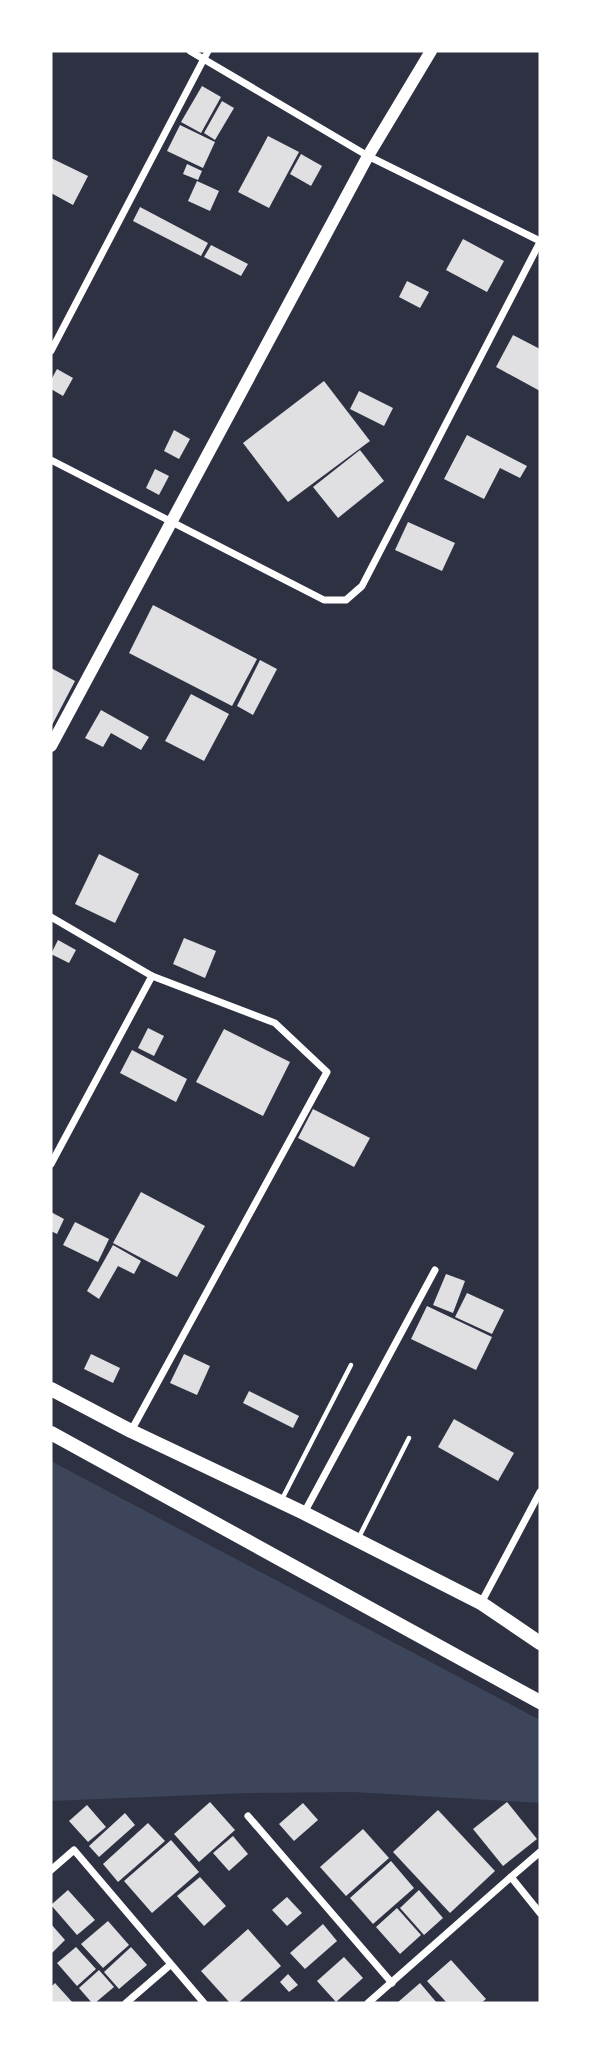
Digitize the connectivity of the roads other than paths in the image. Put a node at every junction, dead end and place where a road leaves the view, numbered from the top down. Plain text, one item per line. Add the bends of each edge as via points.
1 (190, 51) edge
2 (208, 51) edge
3 (430, 51) edge
4 (204, 59) junction
5 (368, 156) junction
6 (540, 242) edge
7 (51, 351) edge
8 (51, 460) edge
9 (171, 522) junction
10 (51, 746) edge
11 (51, 917) edge
12 (152, 976) junction
13 (51, 1164) edge
14 (435, 1270) dead end
15 (351, 1365) dead end
16 (51, 1389) edge
17 (131, 1431) junction
18 (51, 1433) edge
19 (409, 1438) dead end
20 (540, 1492) edge
21 (281, 1501) junction
22 (304, 1513) junction
23 (358, 1540) junction
24 (481, 1603) junction
25 (540, 1643) edge
26 (540, 1702) edge
27 (248, 1816) dead end
28 (540, 1852) edge
29 (51, 1870) edge
30 (511, 1877) junction
31 (540, 1913) edge
32 (170, 1965) junction
33 (392, 1983) junction
34 (126, 2003) edge
35 (204, 2003) edge
36 (368, 2003) edge

1 - 4 street
2 - 4 street
3 - 5 street
4 - 5 street
4 - 7 street
5 - 6 street
5 - 9 street
6 - 9 street via 362,586 346,600 324,600
8 - 9 street
9 - 10 street
11 - 12 street
12 - 13 street
12 - 17 street via 275,1023 327,1072
14 - 22 street
15 - 21 lane
16 - 17 main road
17 - 21 main road
18 - 26 main road
19 - 23 lane
20 - 24 street
21 - 22 main road
22 - 23 main road
23 - 24 main road
24 - 25 main road
27 - 33 street
28 - 30 street
29 - 32 street via 74,1850
30 - 31 street
30 - 33 street
32 - 34 street
32 - 35 street
33 - 36 street

